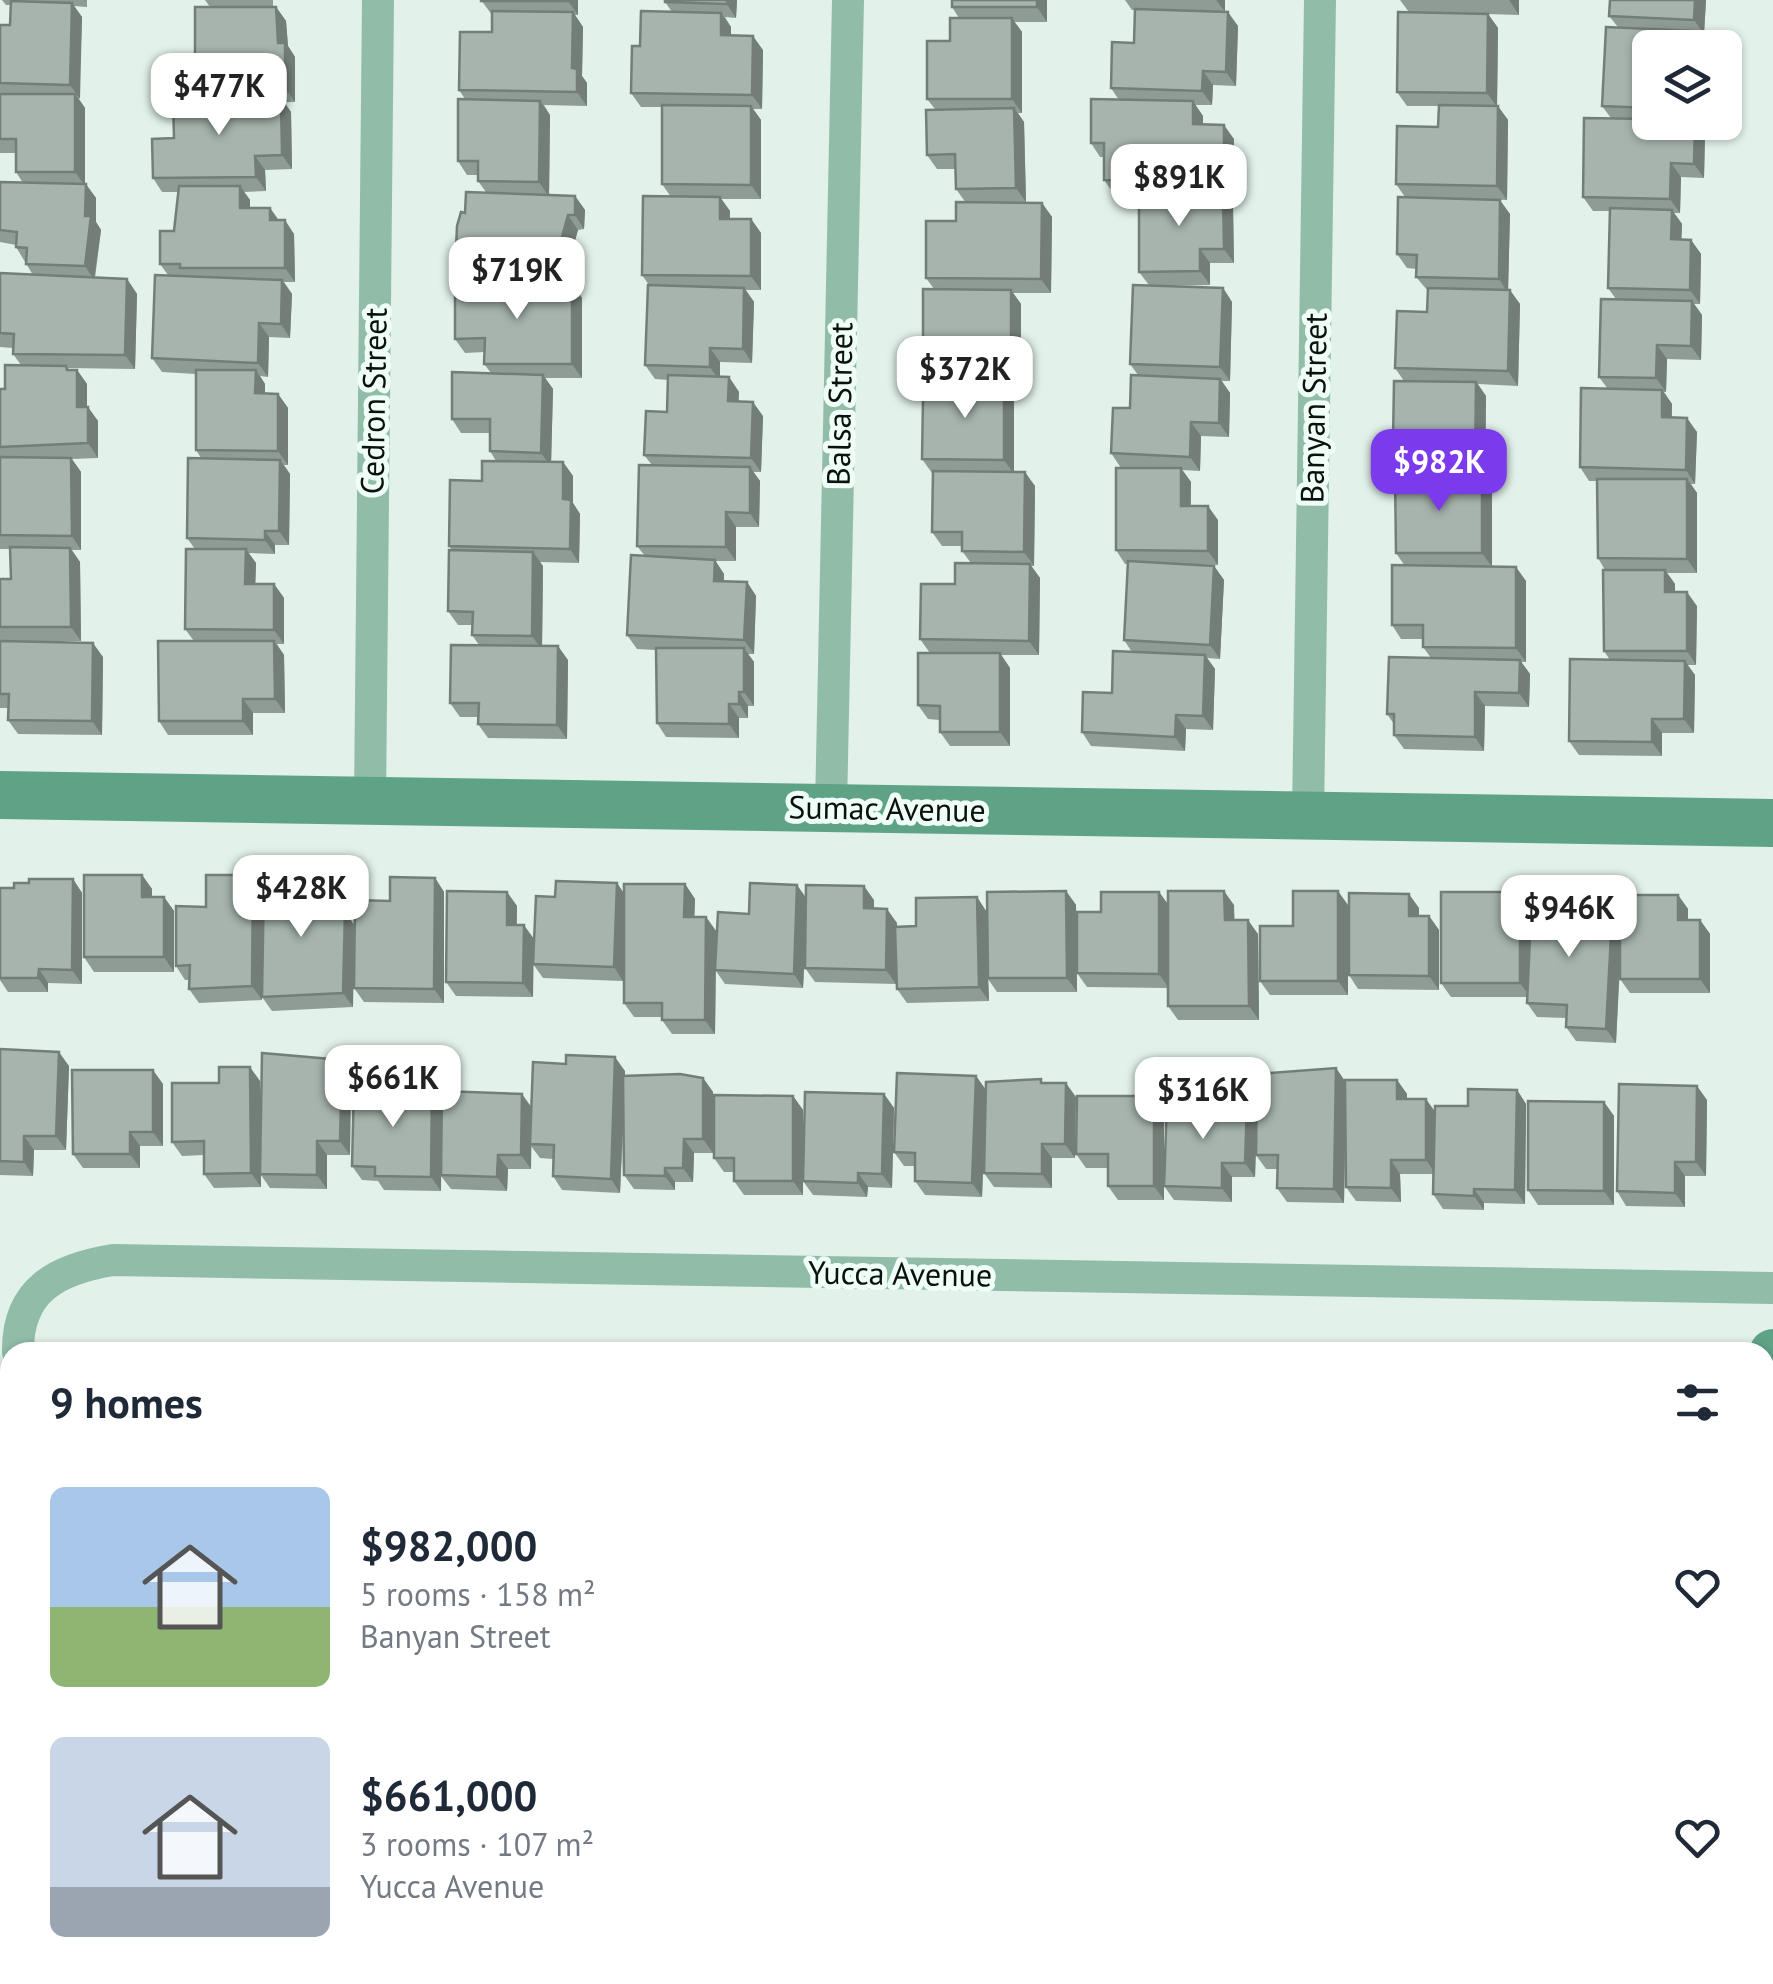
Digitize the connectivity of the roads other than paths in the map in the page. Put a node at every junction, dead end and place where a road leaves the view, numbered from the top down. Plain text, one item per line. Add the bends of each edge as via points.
1 (378, 0) edge
2 (848, 0) edge
3 (1320, 0) edge
4 (0, 795) edge
5 (370, 801) junction
6 (832, 808) junction
7 (1308, 816) junction
8 (1773, 823) edge
9 (1773, 1288) edge
10 (18, 1342) edge

1 - 5 street, Cedron Street
2 - 6 street, Balsa Street
3 - 7 street, Banyan Street
4 - 5 street, Sumac Avenue
5 - 6 street, Sumac Avenue
6 - 7 street, Sumac Avenue
7 - 8 street, Sumac Avenue
9 - 10 street, Yucca Avenue via 113,1260 69,1268 36,1292

